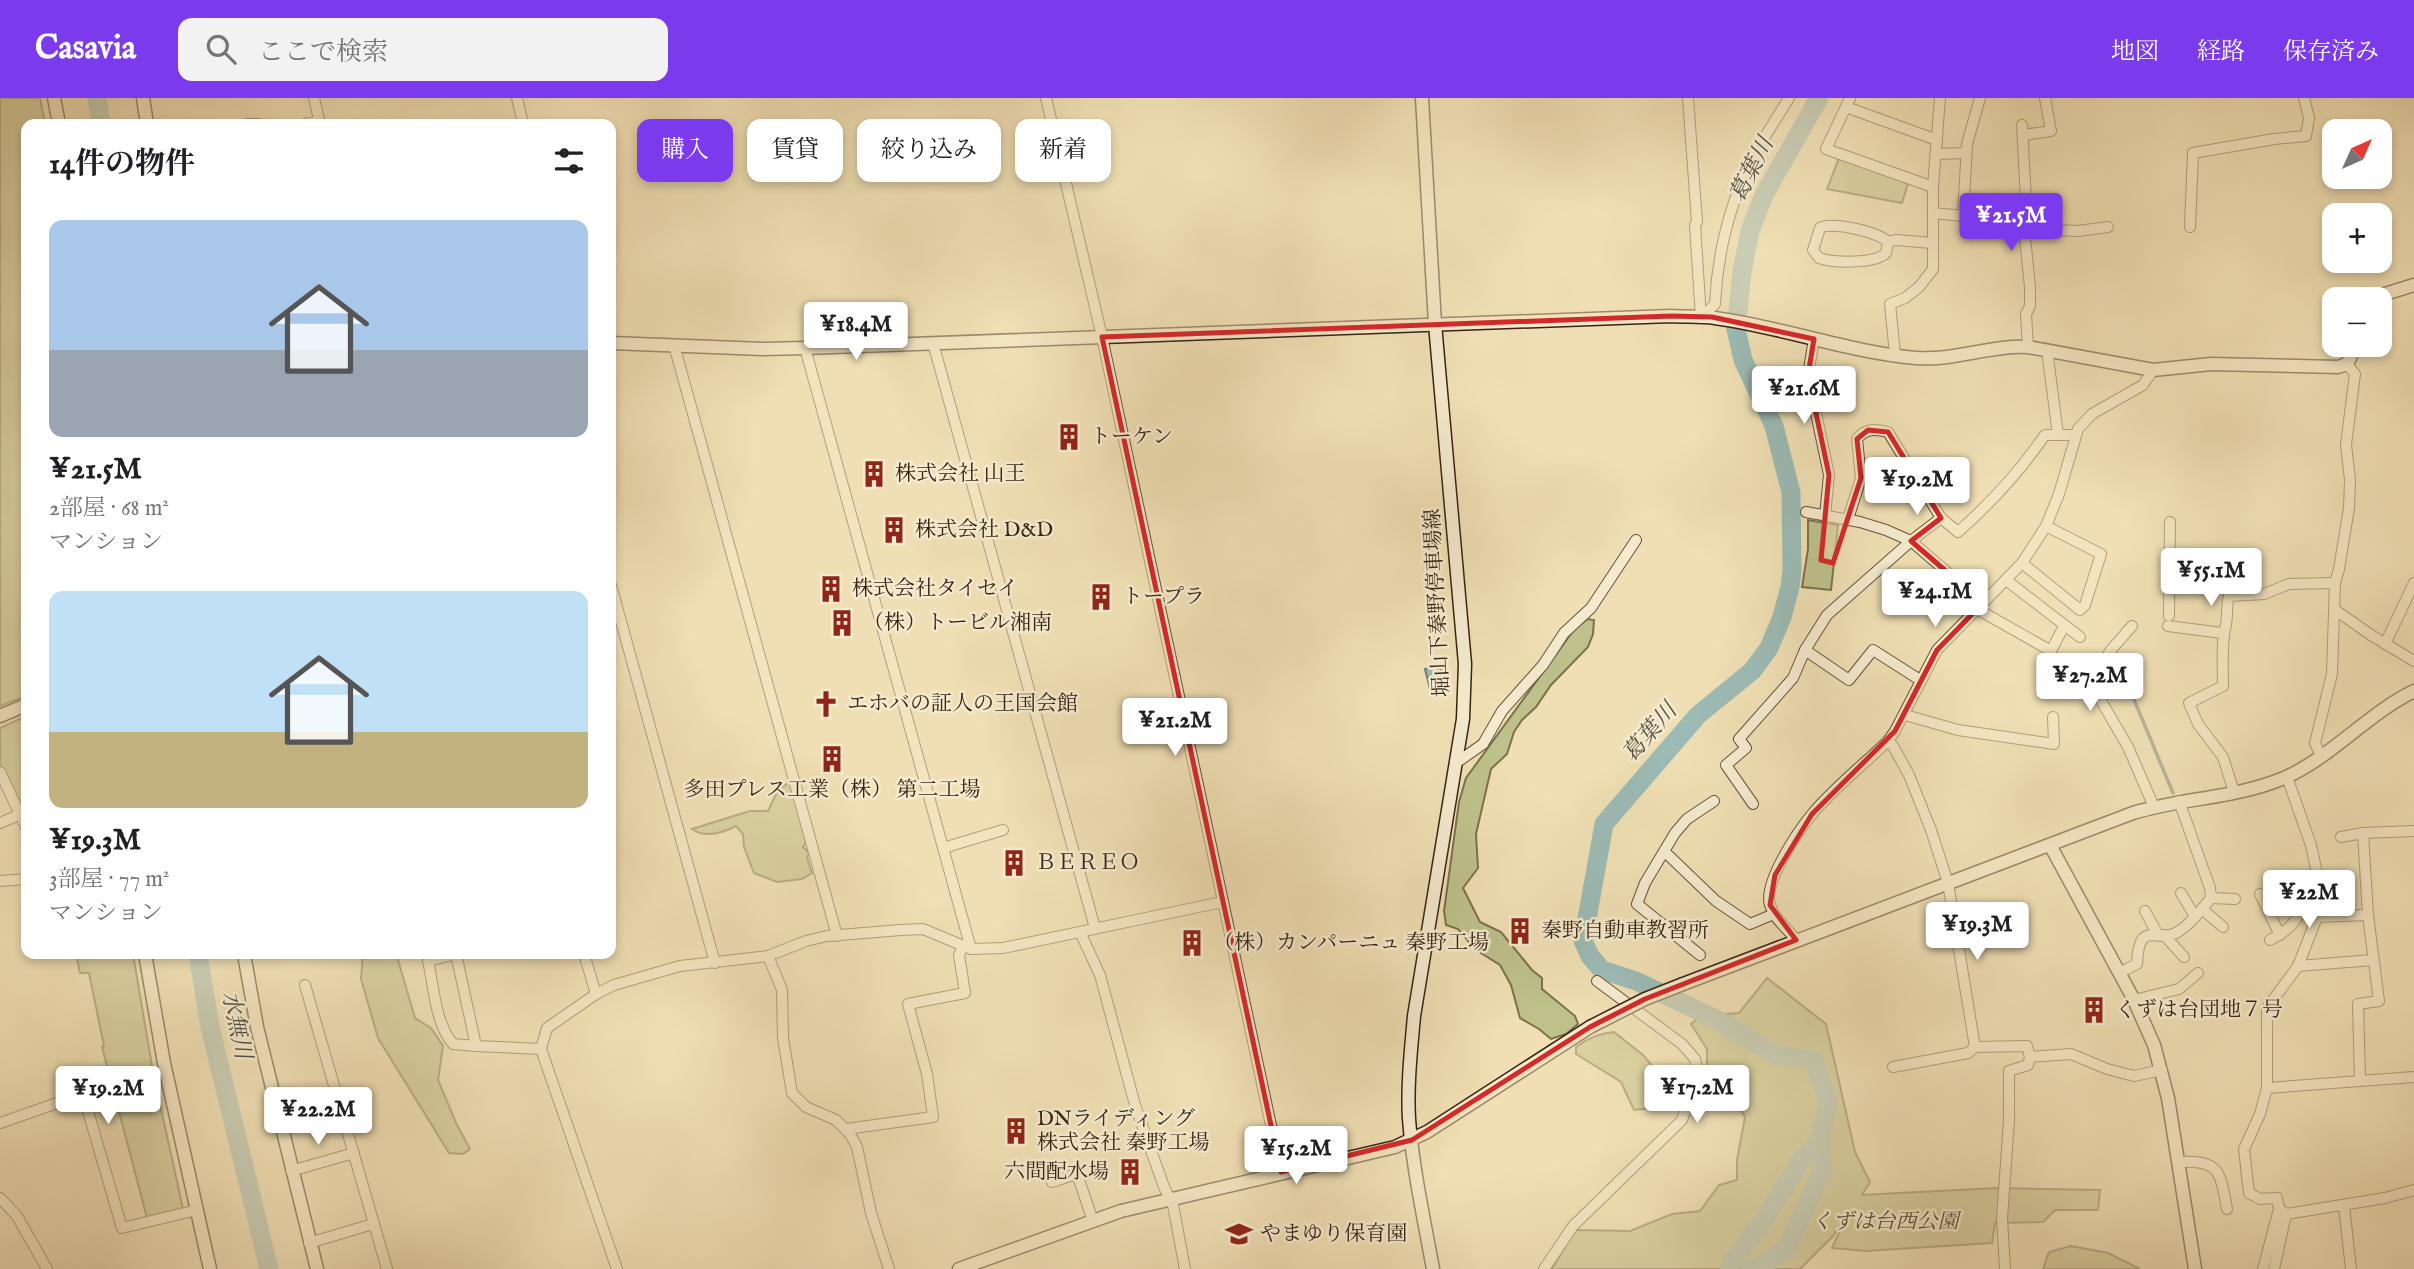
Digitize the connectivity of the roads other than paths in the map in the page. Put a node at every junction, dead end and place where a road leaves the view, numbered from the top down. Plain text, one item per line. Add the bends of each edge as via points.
1 (54, 98) edge
2 (143, 98) edge
3 (314, 98) edge
4 (517, 98) edge
5 (1046, 98) edge
6 (1422, 98) edge
7 (1688, 98) edge
8 (1789, 98) edge
9 (1940, 98) edge
10 (1980, 98) edge
11 (2045, 98) edge
12 (2304, 98) edge
13 (1848, 102) edge
14 (58, 119) edge
15 (146, 119) edge
16 (318, 119) edge
17 (522, 119) edge
18 (1937, 140) junction
19 (1966, 153) junction
20 (1937, 154) junction
21 (1933, 187) junction
22 (1933, 213) junction
23 (2093, 215) dead end
24 (2108, 227) dead end
25 (2190, 227) dead end
26 (2096, 228) junction
27 (2025, 229) junction
28 (1888, 242) junction
29 (1932, 243) junction
30 (2414, 285) edge
31 (2392, 292) edge
32 (1706, 317) junction
33 (1435, 324) junction
34 (1102, 337) junction
35 (1814, 339) junction
36 (616, 343) edge
37 (933, 343) junction
38 (674, 345) junction
39 (2028, 347) junction
40 (804, 348) junction
41 (2047, 350) junction
42 (1895, 354) junction
43 (2350, 357) edge
44 (2347, 364) junction
45 (2153, 370) junction
46 (2058, 435) junction
47 (2075, 435) junction
48 (1806, 512) dead end
49 (1825, 516) junction
50 (1941, 518) junction
51 (1847, 519) junction
52 (2170, 522) dead end
53 (2046, 526) junction
54 (1636, 540) dead end
55 (1910, 541) junction
56 (2022, 563) junction
57 (2006, 580) junction
58 (2335, 583) junction
59 (2414, 583) edge
60 (2410, 602) edge
61 (616, 603) edge
62 (1980, 606) junction
63 (2335, 610) junction
64 (2064, 626) junction
65 (2132, 626) dead end
66 (2222, 633) junction
67 (2080, 637) dead end
68 (2385, 644) junction
69 (1805, 650) junction
70 (2414, 661) edge
71 (1920, 680) junction
72 (2414, 691) edge
73 (21, 707) edge
74 (1905, 715) junction
75 (0, 716) edge
76 (2053, 717) dead end
77 (1888, 741) junction
78 (2321, 756) junction
79 (1456, 764) junction
80 (0, 773) edge
81 (2287, 777) junction
82 (2234, 792) junction
83 (1714, 801) dead end
84 (2179, 801) junction
85 (1753, 804) dead end
86 (2154, 807) junction
87 (21, 814) joint
88 (0, 823) edge
89 (1003, 830) dead end
90 (2414, 831) edge
91 (2363, 833) junction
92 (2341, 837) dead end
93 (2050, 845) junction
94 (943, 848) junction
95 (1665, 852) junction
96 (21, 879) edge
97 (0, 881) edge
98 (1948, 883) junction
99 (2319, 885) junction
100 (2181, 893) dead end
101 (2260, 894) dead end
102 (2211, 898) junction
103 (2235, 899) dead end
104 (1222, 902) junction
105 (2145, 912) dead end
106 (2198, 912) junction
107 (1774, 914) junction
108 (2368, 915) junction
109 (2317, 917) junction
110 (2222, 927) dead end
111 (1095, 928) junction
112 (1080, 932) junction
113 (2160, 934) junction
114 (837, 936) junction
115 (1796, 940) junction
116 (967, 948) junction
117 (1700, 955) dead end
118 (768, 957) junction
119 (2184, 957) dead end
120 (146, 959) edge
121 (245, 959) edge
122 (436, 959) edge
123 (457, 959) edge
124 (586, 959) edge
125 (2373, 960) junction
126 (715, 962) junction
127 (2298, 966) junction
128 (2119, 973) junction
129 (2199, 973) dead end
130 (1597, 981) dead end
131 (305, 985) dead end
132 (596, 994) junction
133 (2134, 1000) junction
134 (476, 1045) junction
135 (1975, 1047) junction
136 (541, 1049) junction
137 (2030, 1057) junction
138 (1893, 1067) dead end
139 (2162, 1070) junction
140 (2414, 1077) edge
141 (2360, 1079) junction
142 (2267, 1088) junction
143 (0, 1111) edge
144 (4, 1122) edge
145 (846, 1129) junction
146 (1412, 1140) junction
147 (354, 1153) junction
148 (2178, 1162) junction
149 (291, 1171) junction
150 (1281, 1172) junction
151 (1052, 1182) dead end
152 (2414, 1190) edge
153 (0, 1198) edge
154 (1168, 1199) junction
155 (2344, 1206) junction
156 (2227, 1209) dead end
157 (197, 1210) junction
158 (2283, 1212) junction
159 (1093, 1220) junction
160 (373, 1224) junction
161 (309, 1243) junction
162 (47, 1269) edge
163 (210, 1269) edge
164 (317, 1269) edge
165 (387, 1269) edge
166 (617, 1269) edge
167 (889, 1269) edge
168 (959, 1269) edge
169 (1185, 1269) edge
170 (1433, 1269) edge
171 (1544, 1269) edge
172 (2005, 1269) edge
173 (2195, 1269) edge
174 (2263, 1269) edge
175 (2274, 1269) edge
176 (2351, 1269) edge

1 - 14 street
2 - 15 street
3 - 16 street
4 - 17 street
5 - 34 street
6 - 33 street, 堀山下秦野停車場線
7 - 32 street
8 - 32 street via 1741,183 1719,264 1715,304
9 - 18 street
10 - 19 street
11 - 27 street via 2050,131 2022,130
12 - 25 street via 2309,118 2306,136 2193,153
13 - 18 street
13 - 21 street via 1826,149
18 - 20 street
19 - 20 street
19 - 22 street via 1963,216
20 - 21 street
21 - 22 street
22 - 29 street
23 - 26 street
24 - 26 street
26 - 27 street
27 - 39 street
28 - 28 street via 1880,235 1824,225 1813,250 1819,258 1833,261 1880,258
28 - 29 street
29 - 42 street via 1933,269 1919,287 1891,304
30 - 31 street
32 - 33 street
32 - 35 street
33 - 34 street
33 - 79 street, 堀山下秦野停車場線 via 1465,664
34 - 37 street
34 - 104 street
35 - 42 street
35 - 49 street via 1808,374 1829,475
36 - 38 street
37 - 40 street
37 - 111 street
38 - 40 street
38 - 114 street
39 - 41 street
39 - 42 street via 1938,358
40 - 94 street
41 - 45 street
41 - 46 street
43 - 44 street
44 - 45 street via 2211,364
44 - 58 street via 2355,374 2346,445 2349,508
45 - 47 street via 2143,385 2092,414
46 - 47 street
46 - 50 street via 2045,435 1988,506 1958,533
47 - 53 street
48 - 49 street
49 - 51 street
50 - 51 street via 1892,436 1876,429 1857,439 1861,478
50 - 55 street
51 - 55 street
52 - 66 street via 2168,621
53 - 56 street
53 - 56 street via 2101,554 2085,605 2080,610
54 - 79 street via 1591,608 1564,633 1502,711 1483,744
55 - 62 street
55 - 69 street via 1827,615
56 - 57 street
57 - 62 street
57 - 64 street
58 - 63 street
58 - 66 street via 2288,584 2264,594 2229,596
59 - 60 street
60 - 68 street
61 - 126 street
62 - 64 street via 2050,651
62 - 71 street via 1937,650
63 - 68 street
63 - 78 street via 2329,692 2315,743
64 - 67 street
65 - 86 street via 2101,665 2099,697 2128,747
66 - 82 street via 2223,686 2189,703 2223,757
68 - 70 street
69 - 71 street via 1849,680 1873,650
69 - 85 street via 1793,678 1739,739 1746,748 1726,765
71 - 74 street
72 - 78 street
73 - 75 street
74 - 76 street via 1958,730 2054,744
74 - 77 street
77 - 98 street via 1909,775
77 - 107 street via 1822,804 1793,842 1771,884
78 - 81 street
79 - 146 street, 堀山下秦野停車場線 via 1414,1016
80 - 87 street
81 - 82 street
81 - 99 street via 2311,845
82 - 84 street
83 - 95 street via 1687,819
84 - 86 street
84 - 102 street
86 - 93 street
87 - 88 street
89 - 94 street
90 - 91 street
91 - 92 street
91 - 108 street
93 - 98 street
93 - 128 street
94 - 116 street
95 - 107 street via 1716,901 1750,924
95 - 117 street via 1637,904
96 - 97 street
98 - 115 street
98 - 135 street
99 - 101 street via 2297,922 2275,938 2270,902
99 - 109 street
100 - 106 street
102 - 103 street
102 - 106 street
104 - 111 street
104 - 150 street
105 - 113 street
106 - 110 street
106 - 113 street via 2176,933
107 - 115 street
108 - 109 street
108 - 125 street
109 - 127 street
111 - 112 street
112 - 116 street via 1003,948
112 - 154 street via 1100,975 1135,1105
113 - 119 street
113 - 128 street via 2141,942 2137,964
114 - 116 street via 923,929
114 - 118 street via 806,941
115 - 146 street, bridge via 1645,999 1590,1027
116 - 145 street via 959,955 965,993 908,1004 933,1116
118 - 126 street
118 - 145 street via 782,989 783,1038 792,1093 806,1107
120 - 157 street
121 - 149 street
122 - 134 street via 428,961 443,1029 453,1044
123 - 134 street
124 - 132 street
125 - 127 street
125 - 141 street via 2379,1001 2358,1004
126 - 132 street via 656,972
127 - 142 street via 2267,1008
128 - 133 street
129 - 133 street via 2179,989
130 - 171 street via 1682,1044 1695,1059 1698,1073 1682,1120 1573,1226
131 - 147 street
132 - 136 street via 547,1028
133 - 139 street
134 - 136 street
135 - 137 street via 2027,1046
135 - 138 street via 1968,1053
136 - 166 street
137 - 139 street via 2071,1054 2134,1076
137 - 172 street via 2028,1065 2009,1071 2001,1234
139 - 148 street
140 - 141 street
141 - 142 street
142 - 158 street via 2246,1142 2244,1160 2249,1193 2260,1199 2277,1198
143 - 144 street
144 - 157 street via 83,1094 122,1228
145 - 167 street via 856,1147
146 - 150 street
146 - 170 street, 堀山下秦野停車場線
147 - 149 street
147 - 160 street
148 - 156 street via 2204,1162 2214,1169
148 - 173 street
149 - 161 street
150 - 154 street
151 - 159 street via 1081,1173
152 - 155 street
153 - 162 street via 18,1216
154 - 159 street
154 - 169 street
155 - 158 street
155 - 176 street
157 - 163 street
158 - 174 street
158 - 175 street
159 - 168 street
160 - 161 street
160 - 165 street
161 - 164 street

